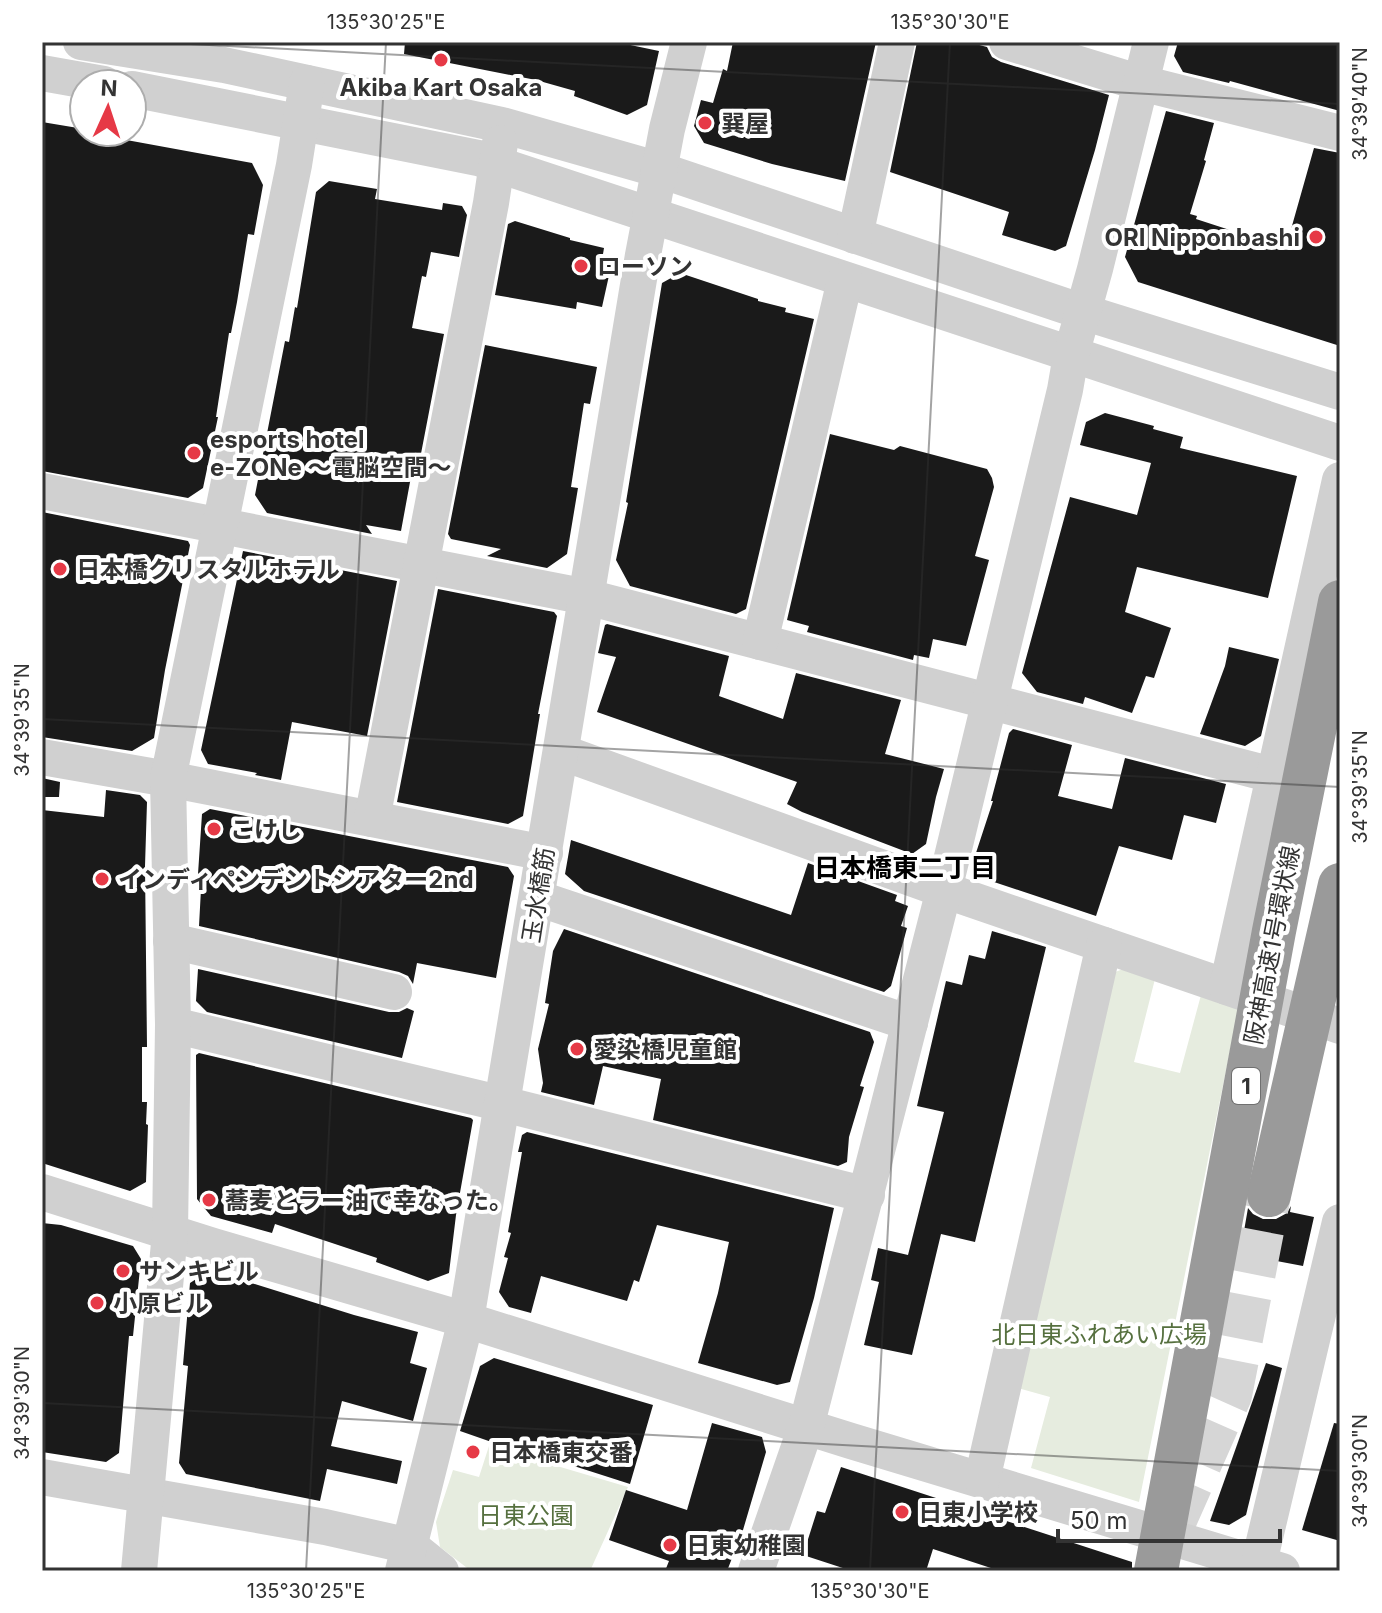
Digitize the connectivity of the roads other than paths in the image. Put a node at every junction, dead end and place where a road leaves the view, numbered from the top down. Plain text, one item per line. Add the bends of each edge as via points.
1 (81, 42) edge
2 (689, 42) edge
3 (897, 42) edge
4 (1007, 42) edge
5 (1151, 42) edge
6 (226, 54) edge
7 (42, 73) edge
8 (68, 78) edge
9 (307, 83) junction
10 (1141, 83) junction
11 (148, 92) edge
12 (300, 122) junction
13 (502, 125) junction
14 (1340, 133) edge
15 (497, 164) junction
16 (660, 170) junction
17 (651, 215) junction
18 (855, 236) junction
19 (845, 280) junction
20 (1083, 312) junction
21 (1071, 355) junction
22 (1340, 392) edge
23 (1340, 443) edge
24 (1340, 480) edge
25 (42, 491) edge
26 (221, 525) junction
27 (422, 563) junction
28 (587, 597) junction
29 (1340, 602) edge
30 (760, 642) junction
31 (990, 701) junction
32 (561, 752) junction
33 (42, 757) edge
34 (1273, 775) junction
35 (168, 779) junction
36 (372, 819) junction
37 (545, 853) junction
38 (1340, 885) edge
39 (944, 890) junction
40 (537, 898) junction
41 (171, 941) junction
42 (1104, 945) junction
43 (1227, 987) junction
44 (394, 992) dead end
45 (910, 1023) junction
46 (173, 1025) junction
47 (1340, 1026) edge
48 (503, 1104) junction
49 (42, 1192) edge
50 (867, 1195) junction
51 (1269, 1195) tunnel mouth
52 (170, 1232) junction
53 (1338, 1237) edge
54 (466, 1320) junction
55 (806, 1427) junction
56 (42, 1477) edge
57 (982, 1480) junction
58 (146, 1494) junction
59 (406, 1558) edge
60 (1266, 1569) edge
61 (139, 1571) edge
62 (441, 1571) edge
63 (756, 1571) edge
64 (1156, 1571) edge

1 - 6 street
2 - 16 street, 玉水橋筋
3 - 18 street
4 - 10 street
5 - 10 street
6 - 9 street
7 - 8 street
9 - 12 street
9 - 13 street
10 - 14 street
10 - 20 street
11 - 12 street
12 - 15 street
12 - 26 street
13 - 15 street
13 - 16 street
15 - 17 street
15 - 27 street
16 - 17 street, 玉水橋筋
16 - 18 street
17 - 19 street
17 - 28 street, 玉水橋筋
18 - 20 street
19 - 21 street
19 - 30 street
20 - 21 street
20 - 22 street
21 - 23 street
21 - 31 street
24 - 34 street
25 - 26 street
26 - 27 street
26 - 35 street
27 - 28 street
27 - 36 street
28 - 30 street
28 - 32 street, 玉水橋筋
29 - 64 highway, 阪神高速1号環状線 / 1, bridge
30 - 31 street
31 - 34 street
31 - 39 street
32 - 37 street, 玉水橋筋
32 - 39 street
33 - 35 street
34 - 43 street
35 - 36 street
35 - 41 street
36 - 37 street
37 - 40 street, 玉水橋筋
38 - 51 highway, bridge
39 - 42 street
39 - 45 street
40 - 45 street
40 - 48 street, 玉水橋筋
41 - 44 street
41 - 46 street
42 - 43 street
42 - 57 street
43 - 47 street
45 - 50 street
46 - 48 street
46 - 52 street
48 - 50 street
48 - 54 street, 玉水橋筋
49 - 52 street
50 - 55 street
52 - 54 street
52 - 58 street
53 - 60 street
54 - 55 street
54 - 59 street, 玉水橋筋
55 - 57 street
55 - 63 street
56 - 58 street
57 - 60 street
58 - 59 street via 325,1527
58 - 61 street
59 - 62 street

